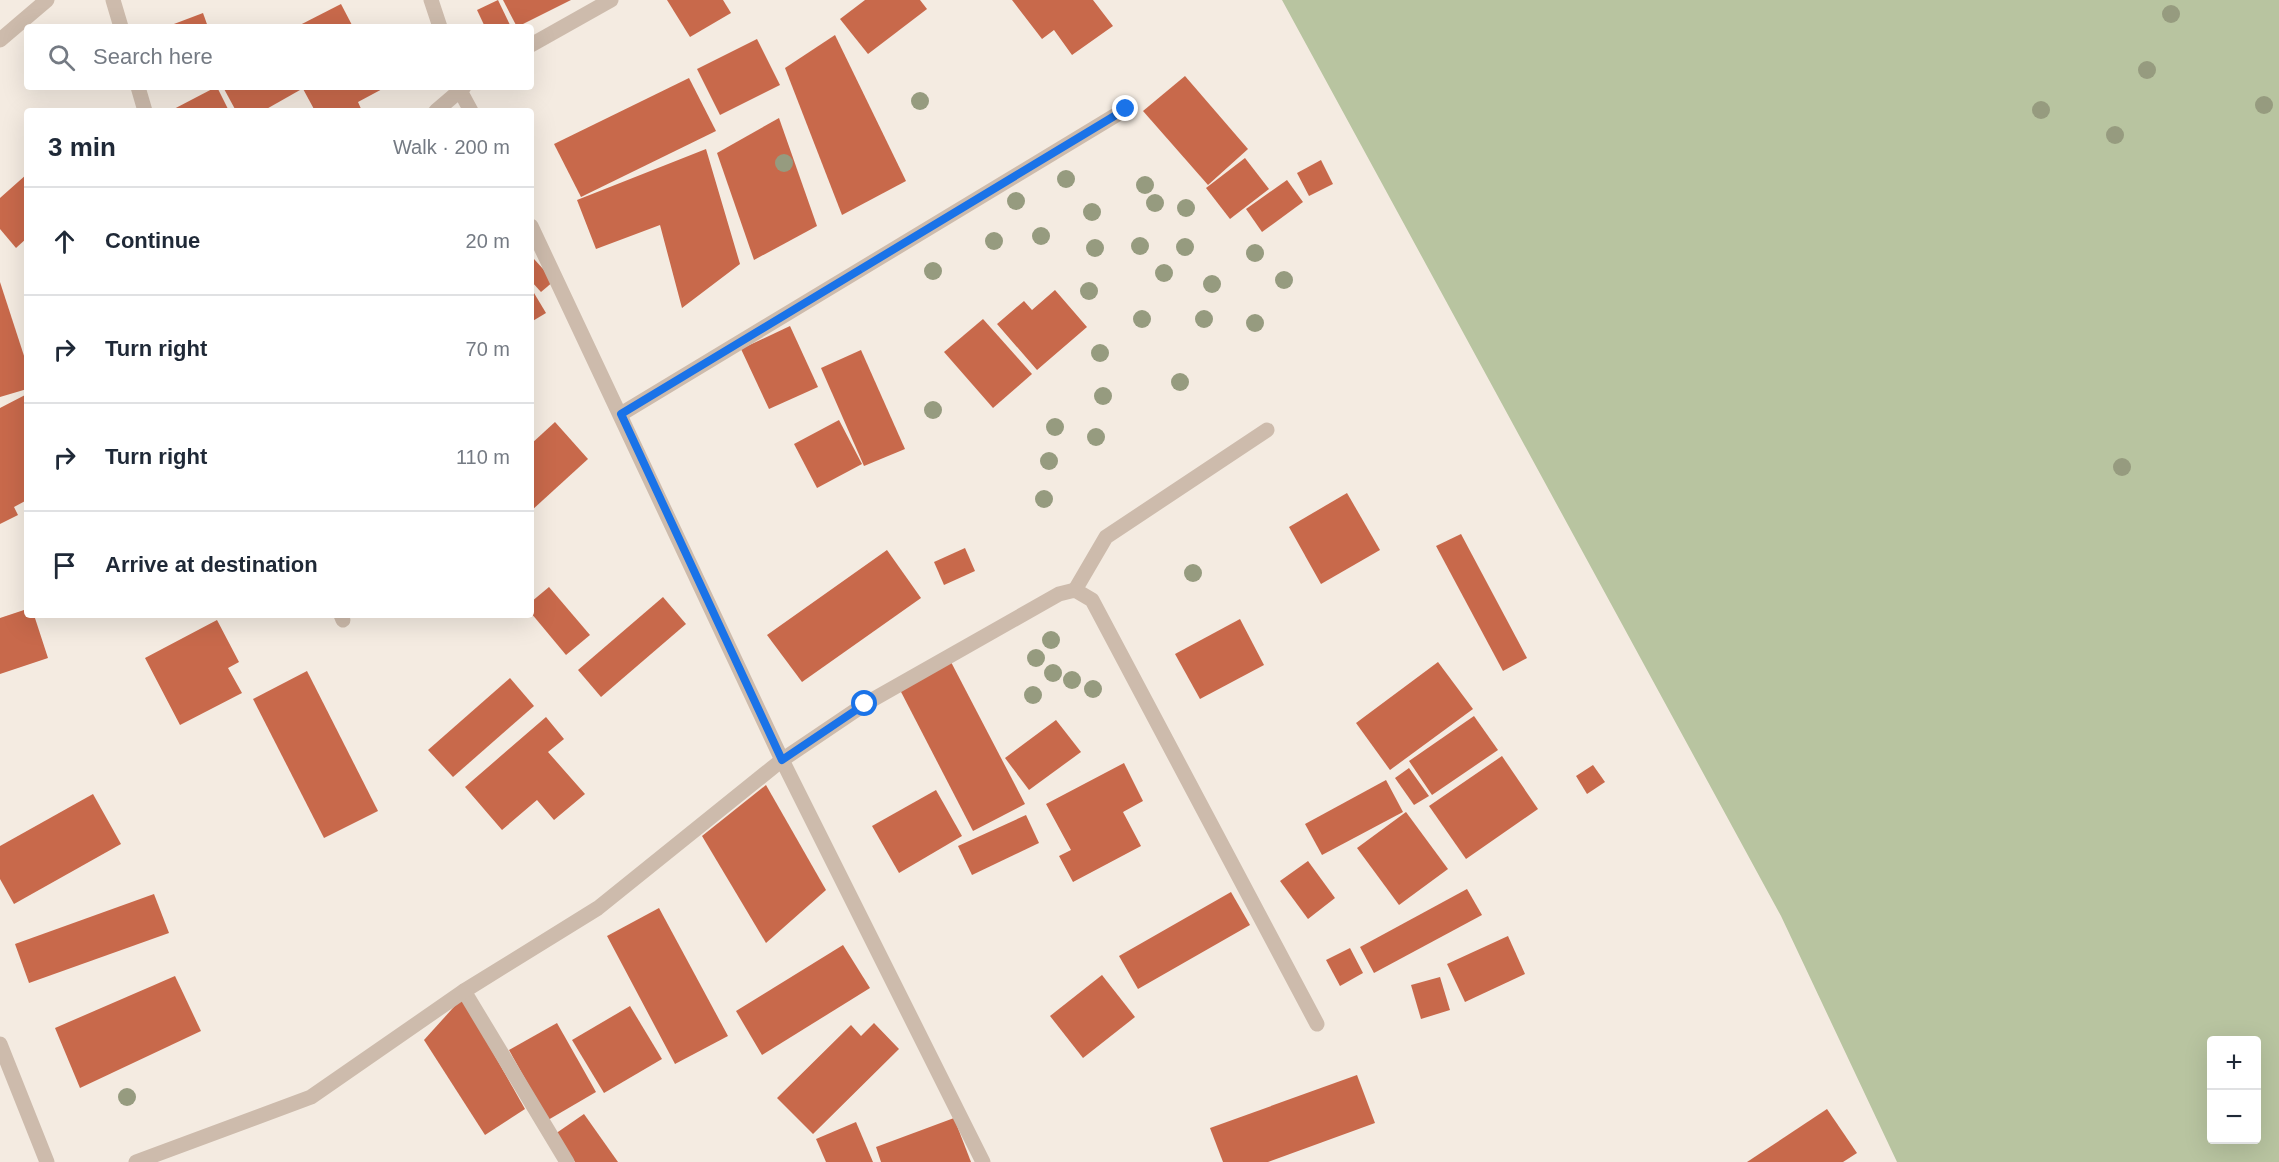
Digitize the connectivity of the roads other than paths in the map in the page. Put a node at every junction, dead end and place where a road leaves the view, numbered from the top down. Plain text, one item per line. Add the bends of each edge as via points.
1 (47, 0) edge
2 (113, 0) edge
3 (431, 0) edge
4 (610, 0) edge
5 (120, 24) edge
6 (439, 24) edge
7 (0, 40) edge
8 (534, 43) edge
9 (139, 90) edge
10 (459, 90) edge
11 (462, 90) edge
12 (144, 108) edge
13 (439, 108) edge
14 (470, 108) edge
15 (1126, 109) dead end
16 (534, 232) edge
17 (621, 414) junction
18 (1266, 430) dead end
19 (1075, 590) junction
20 (782, 760) junction
21 (464, 991) junction
22 (1317, 1024) dead end
23 (0, 1044) edge
24 (47, 1162) edge
25 (136, 1162) edge
26 (567, 1162) edge
27 (983, 1162) edge

1 - 7 street
2 - 5 street
3 - 6 street
4 - 8 street
9 - 12 street
10 - 13 street
11 - 14 street
15 - 17 street
16 - 17 street
17 - 20 street
18 - 19 street via 1106,537
19 - 20 street via 1059,594 865,704
19 - 22 street via 1092,600
20 - 21 street via 598,908
20 - 27 street
21 - 25 street via 311,1097
21 - 26 street
23 - 24 street

